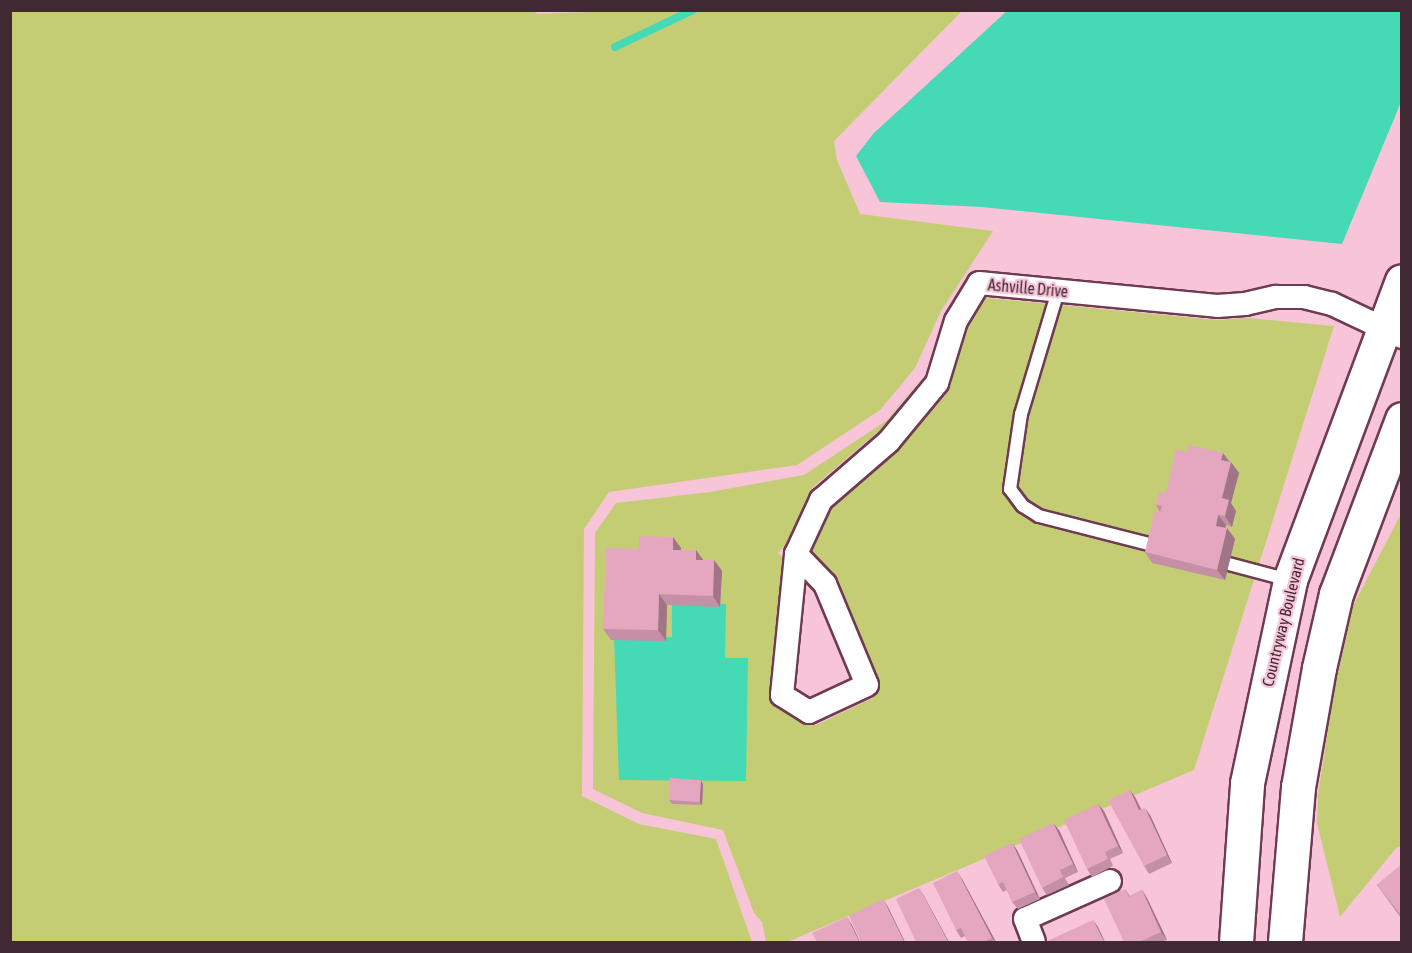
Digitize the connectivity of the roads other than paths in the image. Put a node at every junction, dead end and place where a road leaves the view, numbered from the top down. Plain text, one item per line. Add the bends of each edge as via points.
1 (1401, 280) edge
2 (1058, 291) junction
3 (1392, 333) edge
4 (1401, 419) edge
5 (1157, 546) edge
6 (796, 554) junction
7 (1229, 564) dead end
8 (1290, 580) junction
9 (1336, 594) junction
10 (1110, 881) dead end
11 (1034, 942) edge
12 (1236, 942) edge
13 (1285, 942) edge

1 - 3 street, Countryway Boulevard
2 - 3 street, Ashville Drive via 1217,306 1304,297 1332,304
2 - 5 lane via 1022,414 1010,489 1023,506 1039,516
2 - 6 street, Ashville Drive via 980,284 956,321 938,383 889,441 821,500
3 - 8 street, Countryway Boulevard
4 - 9 street
6 - 6 street, Ashville Drive via 825,584 867,685 809,712 782,695
7 - 8 lane
8 - 9 street
8 - 12 street, Countryway Boulevard via 1247,783
9 - 13 street via 1298,787
10 - 11 street via 1025,919

